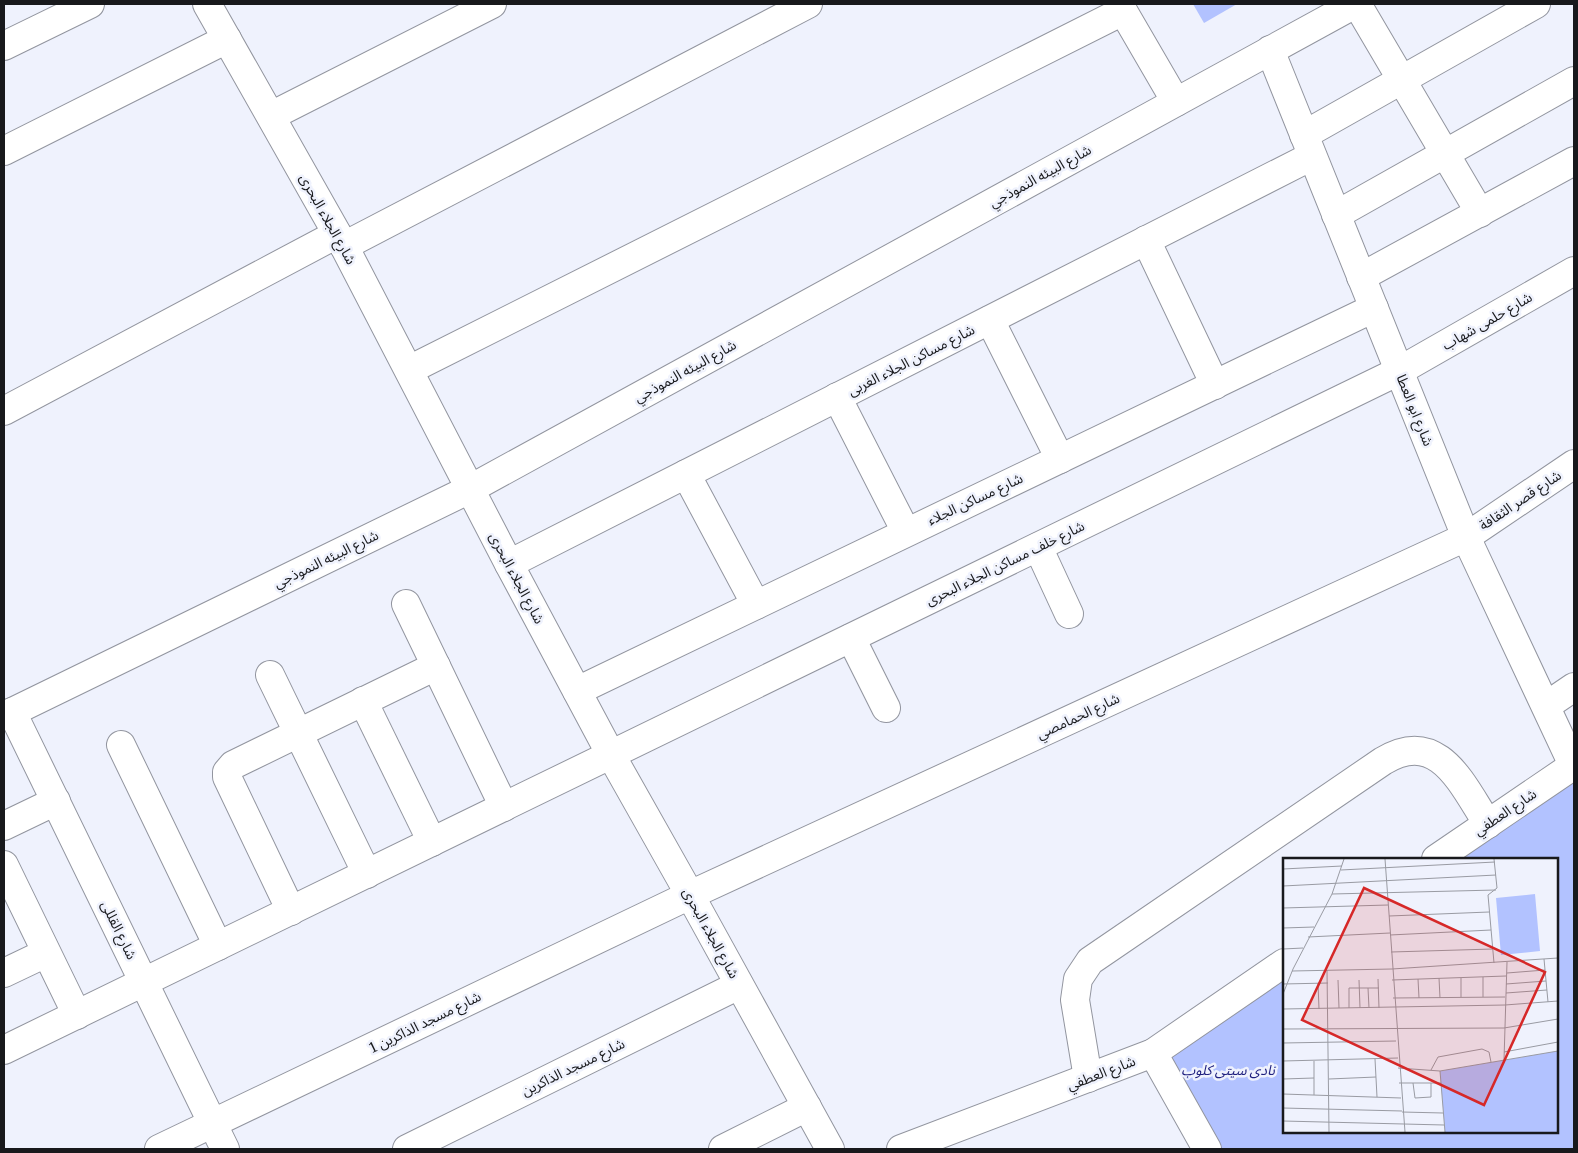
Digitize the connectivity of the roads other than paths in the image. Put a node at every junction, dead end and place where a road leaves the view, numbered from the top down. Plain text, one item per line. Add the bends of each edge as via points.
1 (90, 4) edge
2 (207, 4) edge
3 (492, 4) edge
4 (808, 4) edge
5 (1356, 4) edge
6 (1536, 4) edge
7 (1121, 7) edge
8 (227, 38) junction
9 (4, 46) edge
10 (1270, 50) junction
11 (1402, 80) junction
12 (1574, 81) edge
13 (1176, 102) junction
14 (271, 116) junction
15 (1308, 145) junction
16 (4, 151) edge
17 (1445, 154) junction
18 (1574, 161) edge
19 (1480, 212) junction
20 (1336, 215) junction
21 (340, 240) junction
22 (1146, 240) junction
23 (1574, 271) edge
24 (1361, 277) junction
25 (1374, 308) junction
26 (990, 320) junction
27 (409, 370) junction
28 (1400, 371) junction
29 (1215, 385) junction
30 (838, 397) junction
31 (4, 411) edge
32 (1060, 459) junction
33 (1574, 464) edge
34 (686, 474) junction
35 (470, 489) junction
36 (906, 532) junction
37 (1466, 537) junction
38 (1038, 547) junction
39 (509, 564) junction
40 (406, 604) dead end
41 (756, 605) junction
42 (1069, 614) dead end
43 (852, 638) junction
44 (436, 666) junction
45 (270, 675) dead end
46 (1574, 687) edge
47 (577, 691) junction
48 (363, 701) junction
49 (1546, 706) junction
50 (886, 708) dead end
51 (8, 714) edge
52 (298, 733) junction
53 (120, 745) dead end
54 (611, 755) junction
55 (1574, 765) edge
56 (56, 801) junction
57 (504, 807) junction
58 (1488, 824) junction
59 (4, 826) edge
60 (432, 842) junction
61 (1437, 858) edge
62 (4, 865) edge
63 (367, 874) junction
64 (690, 895) junction
65 (291, 911) junction
66 (218, 946) junction
67 (46, 952) junction
68 (1283, 964) edge
69 (4, 973) edge
70 (145, 982) junction
71 (739, 985) junction
72 (77, 1015) junction
73 (4, 1050) edge
74 (1153, 1053) junction
75 (1088, 1078) junction
76 (807, 1107) junction
77 (213, 1124) junction
78 (1198, 1147) edge
79 (159, 1149) edge
80 (225, 1149) edge
81 (407, 1149) edge
82 (723, 1149) edge
83 (830, 1149) edge
84 (901, 1149) edge

1 - 9 street
2 - 8 street, شارع الجلاء البحرى
3 - 14 street
4 - 21 street
5 - 10 street, شارع البيئه النموذجي
5 - 11 street
6 - 11 street, شارع مساكن الجلاء الغربى
7 - 13 street
7 - 27 street
8 - 14 street, شارع الجلاء البحرى
8 - 16 street
10 - 13 street, شارع البيئه النموذجي
10 - 15 street, شارع ابو العطا
11 - 15 street, شارع مساكن الجلاء الغربى
11 - 17 street
12 - 17 street
13 - 35 street, شارع البيئه النموذجي
14 - 21 street, شارع الجلاء البحرى
15 - 20 street, شارع ابو العطا
15 - 22 street, شارع مساكن الجلاء الغربى
17 - 19 street
17 - 20 street
18 - 19 street
19 - 24 street
20 - 24 street, شارع ابو العطا
21 - 27 street, شارع الجلاء البحرى
21 - 31 street
22 - 26 street, شارع مساكن الجلاء الغربى
22 - 29 street
23 - 28 street, شارع حلمى شهاب
24 - 25 street, شارع ابو العطا
25 - 28 street, شارع ابو العطا
25 - 29 street, شارع مساكن الجلاء
26 - 30 street, شارع مساكن الجلاء الغربى
26 - 32 street
27 - 35 street, شارع الجلاء البحرى
28 - 37 street, شارع ابو العطا
28 - 38 street, شارع خلف مساكن الجلاء البحرى
29 - 32 street, شارع مساكن الجلاء
30 - 34 street, شارع مساكن الجلاء الغربى
30 - 36 street
32 - 36 street, شارع مساكن الجلاء
33 - 37 street, شارع قصر الثقافة
34 - 39 street, شارع مساكن الجلاء الغربى
34 - 41 street
35 - 39 street, شارع الجلاء البحرى
35 - 51 street, شارع البيئه النموذجي
36 - 41 street, شارع مساكن الجلاء
37 - 49 street, شارع ابو العطا
37 - 64 street, شارع الحمامصي
38 - 42 street
38 - 43 street, شارع خلف مساكن الجلاء البحرى
39 - 47 street, شارع الجلاء البحرى
40 - 44 street
41 - 47 street, شارع مساكن الجلاء
43 - 50 street
43 - 54 street, شارع خلف مساكن الجلاء البحرى
44 - 48 street
44 - 57 street
45 - 52 street
46 - 49 street
47 - 54 street, شارع الجلاء البحرى
48 - 52 street
48 - 60 street
49 - 55 street, شارع ابو العطا
51 - 56 street, شارع القللى
52 - 63 street
52 - 65 street via 233,765 227,772
53 - 66 street
54 - 57 street, شارع خلف مساكن الجلاء البحرى
54 - 64 street, شارع الجلاء البحرى
55 - 58 street, شارع العطفي
56 - 59 street
56 - 70 street, شارع القللى
57 - 60 street, شارع خلف مساكن الجلاء البحرى
58 - 61 street, شارع العطفي
58 - 75 street via 1450,767 1439,758 1410,750 1396,753 1383,761 1090,961 1078,979 1075,1000
60 - 63 street, شارع خلف مساكن الجلاء البحرى
62 - 67 street
63 - 65 street, شارع خلف مساكن الجلاء البحرى
64 - 71 street, شارع الجلاء البحرى
64 - 77 street, شارع مسجد الذاكرين 1
65 - 66 street, شارع خلف مساكن الجلاء البحرى
66 - 70 street, شارع خلف مساكن الجلاء البحرى
67 - 69 street
67 - 72 street
68 - 74 street, شارع العطفي
70 - 72 street, شارع خلف مساكن الجلاء البحرى
70 - 77 street, شارع القللى
71 - 76 street, شارع الجلاء البحرى
71 - 81 street, شارع مسجد الذاكرين
72 - 73 street, شارع خلف مساكن الجلاء البحرى
74 - 75 street, شارع العطفي
74 - 78 street
75 - 84 street, شارع العطفي
76 - 82 street
76 - 83 street, شارع الجلاء البحرى
77 - 79 street, شارع مسجد الذاكرين 1
77 - 80 street, شارع القللى

